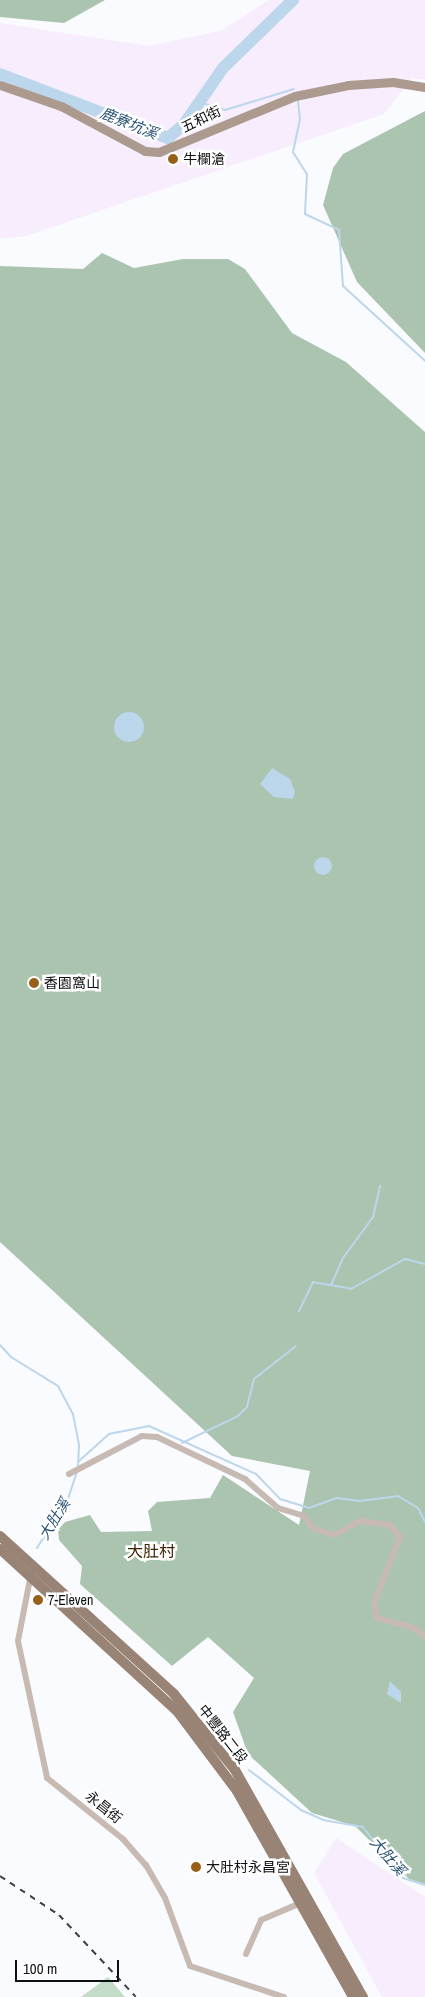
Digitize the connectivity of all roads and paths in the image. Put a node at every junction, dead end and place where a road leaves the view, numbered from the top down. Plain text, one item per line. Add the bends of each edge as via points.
1 (0, 84) edge
2 (425, 87) edge
3 (71, 1473) dead end
4 (0, 1536) edge
5 (0, 1549) edge
6 (32, 1571) junction
7 (425, 1636) edge
8 (304, 1901) junction
9 (246, 1954) dead end
10 (284, 1997) edge
11 (353, 1997) edge
12 (363, 1997) edge

1 - 2 street, 五和街 via 61,106 145,151 159,152 295,96 357,84 393,82
3 - 7 street via 142,1436 157,1437 245,1479 278,1508 304,1516 312,1528 335,1535 360,1521 390,1525 400,1537 374,1600 376,1618 412,1627
4 - 6 main road, 中豐路二段
5 - 6 main road, 中豐路二段
6 - 8 main road, 中豐路二段 via 204,1739
6 - 10 street, 永昌街 via 18,1641 47,1778 123,1839 146,1865 165,1898 190,1966
8 - 9 street via 261,1920
8 - 11 main road, 中豐路二段
8 - 12 main road, 中豐路二段

